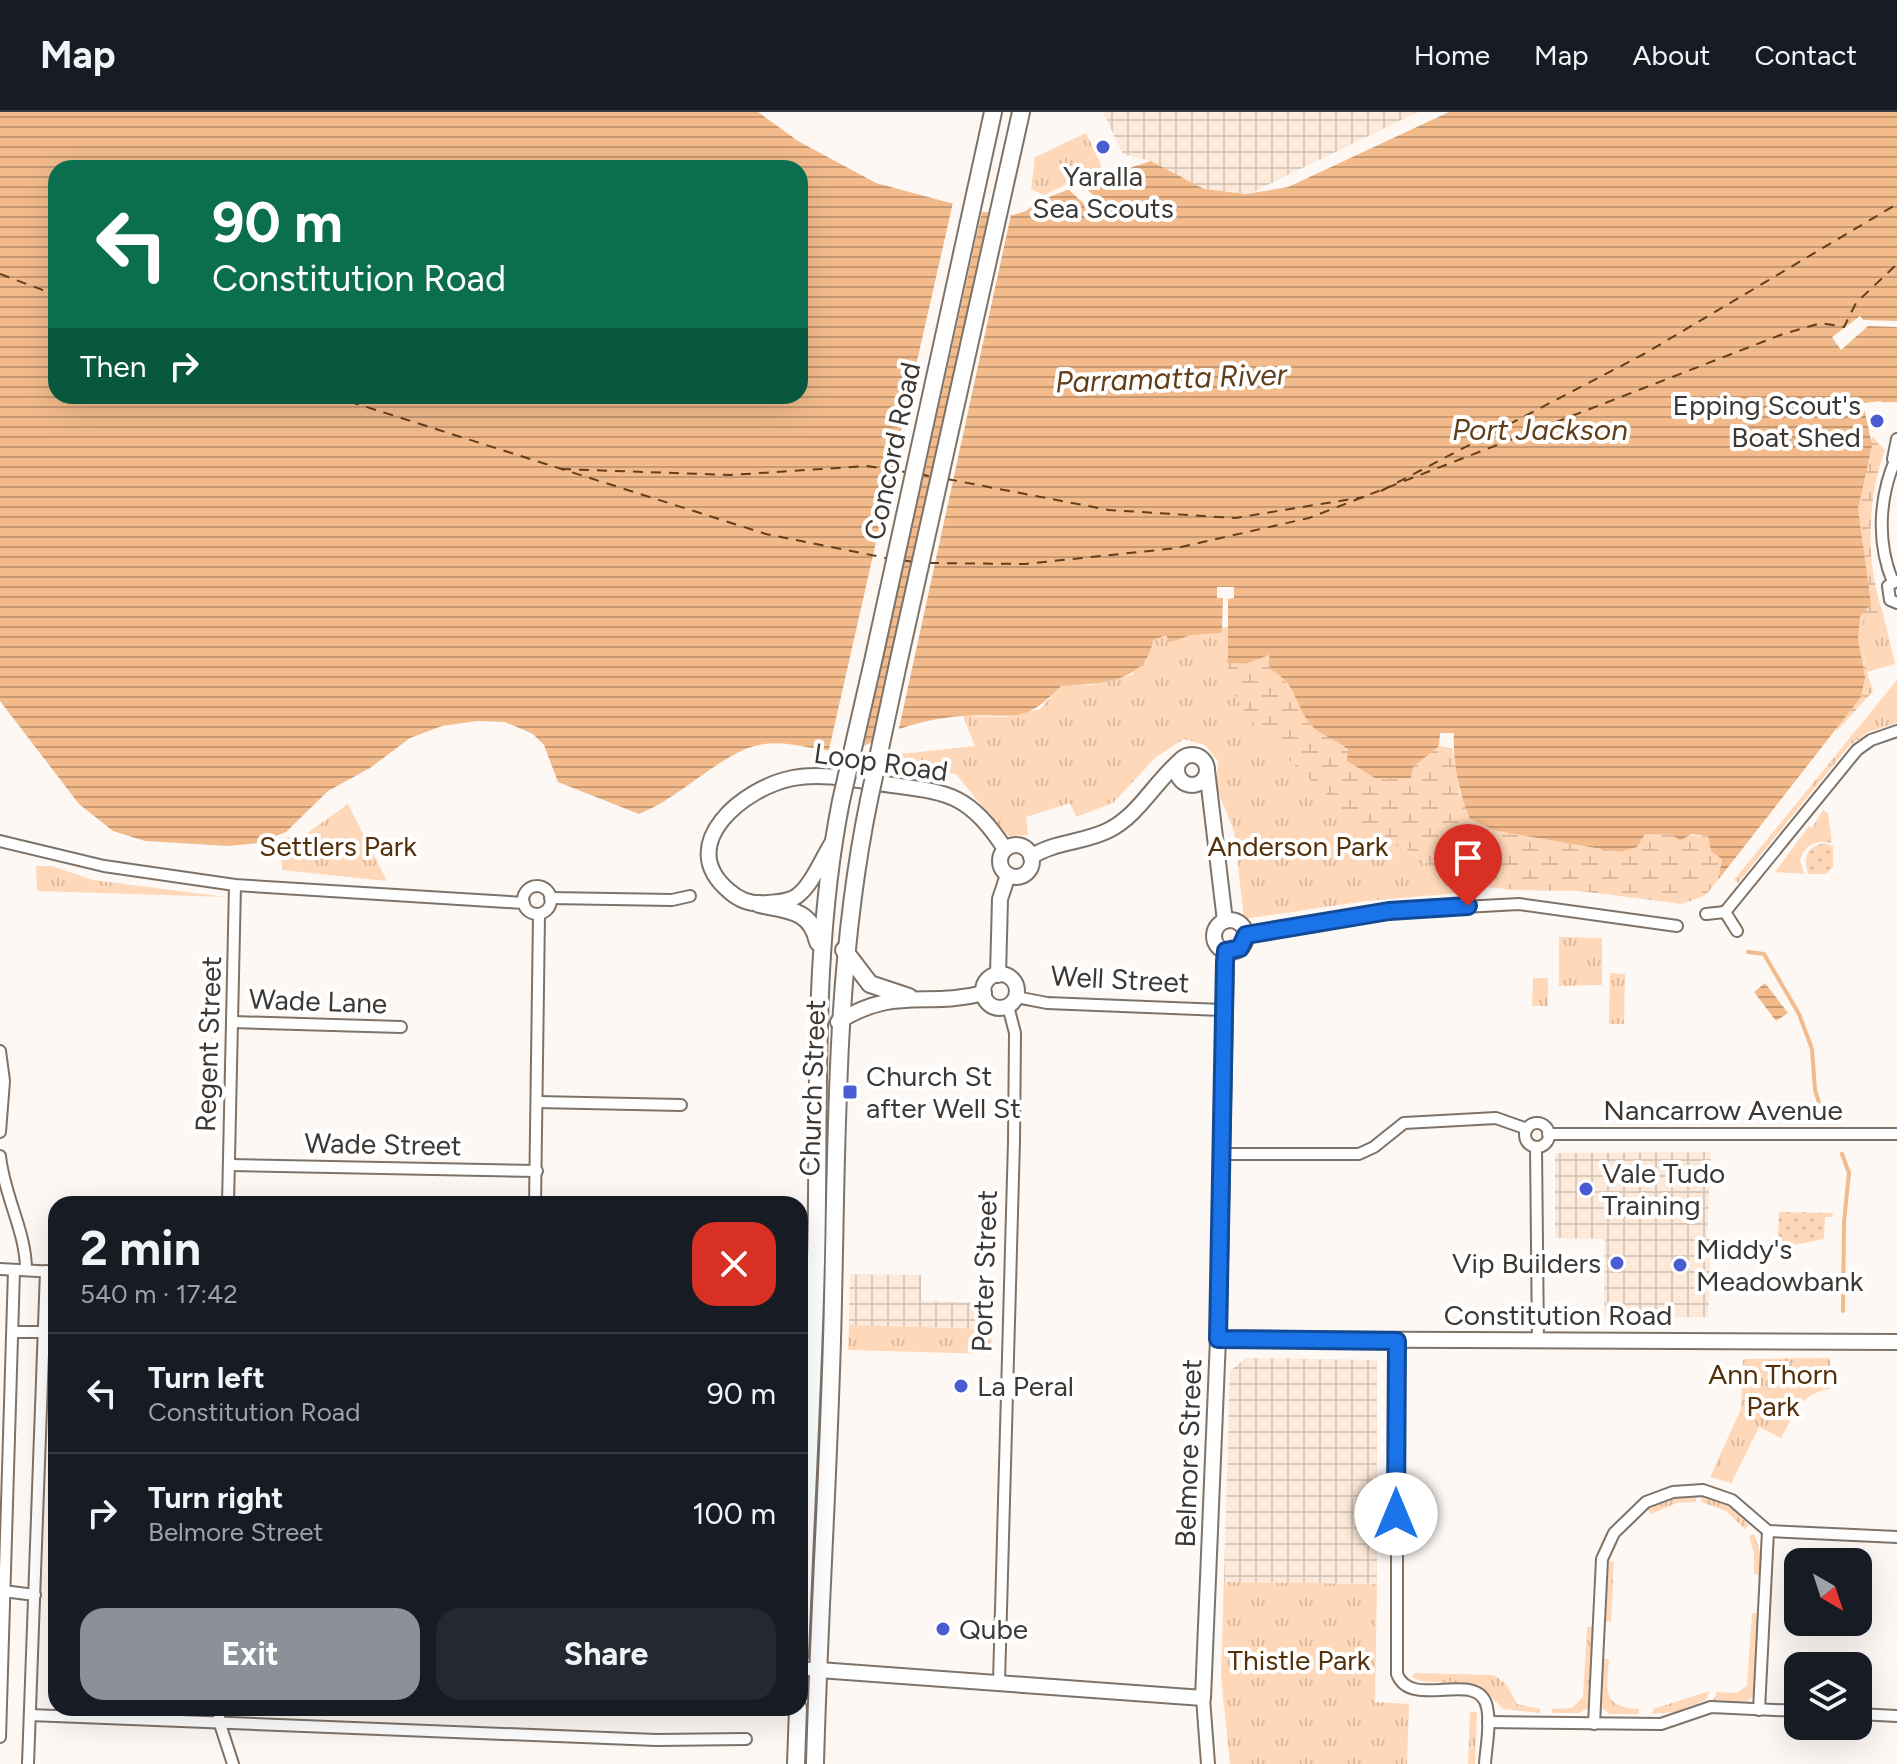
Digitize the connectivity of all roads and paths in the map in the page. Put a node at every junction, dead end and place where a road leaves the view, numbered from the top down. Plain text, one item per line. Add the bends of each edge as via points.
1 (993, 112) edge
2 (1021, 112) edge
3 (1897, 439) edge
4 (1897, 456) edge
5 (1891, 469) junction
6 (1895, 581) edge
7 (1896, 603) edge
8 (1897, 615) edge
9 (1897, 731) edge
10 (1182, 759) junction
11 (1207, 770) junction
12 (1188, 784) junction
13 (1153, 791) junction
14 (869, 800) joint
15 (841, 801) joint
16 (1212, 811) junction
17 (834, 839) junction
18 (0, 841) edge
19 (1005, 849) junction
20 (1031, 857) junction
21 (1008, 875) junction
22 (235, 885) junction
23 (690, 896) dead end
24 (550, 898) junction
25 (524, 903) junction
26 (759, 904) junction
27 (1725, 912) junction
28 (1706, 914) dead end
29 (539, 915) junction
30 (1225, 921) junction
31 (1677, 926) dead end
32 (1737, 931) dead end
33 (1246, 935) junction
34 (844, 950) junction
35 (1226, 951) junction
36 (821, 955) junction
37 (998, 975) junction
38 (984, 993) junction
39 (909, 997) junction
40 (1012, 1001) junction
41 (1222, 1010) junction
42 (233, 1022) junction
43 (838, 1022) junction
44 (401, 1027) dead end
45 (0, 1051) edge
46 (537, 1102) junction
47 (681, 1105) dead end
48 (1527, 1129) junction
49 (0, 1132) edge
50 (1548, 1134) junction
51 (1897, 1134) edge
52 (1536, 1147) junction
53 (1224, 1154) junction
54 (0, 1156) edge
55 (229, 1165) junction
56 (537, 1171) junction
57 (228, 1196) edge
58 (535, 1196) edge
59 (808, 1262) edge
60 (0, 1269) edge
61 (14, 1270) junction
62 (26, 1270) junction
63 (48, 1272) edge
64 (48, 1302) edge
65 (15, 1332) junction
66 (45, 1332) junction
67 (1218, 1339) junction
68 (1397, 1341) junction
69 (1538, 1342) junction
70 (1897, 1342) edge
71 (1768, 1531) junction
72 (1897, 1537) edge
73 (3, 1591) junction
74 (35, 1595) junction
75 (808, 1669) edge
76 (819, 1670) junction
77 (999, 1682) junction
78 (1203, 1698) junction
79 (1759, 1710) junction
80 (1784, 1711) edge
81 (30, 1715) junction
82 (1872, 1715) edge
83 (48, 1716) edge
84 (62, 1716) edge
85 (219, 1716) edge
86 (798, 1716) edge
87 (1897, 1716) edge
88 (219, 1721) junction
89 (1488, 1722) junction
90 (1594, 1724) junction
91 (0, 1737) edge
92 (746, 1739) dead end
93 (28, 1764) edge
94 (233, 1764) edge
95 (796, 1764) edge
96 (815, 1764) edge
97 (1208, 1764) edge
98 (1485, 1764) edge

1 - 15 highway, Concord Road, bridge
2 - 14 highway, Concord Road, bridge
3 - 5 street
4 - 5 street
5 - 6 street via 1881,536
6 - 7 street via 1886,595
7 - 8 street
9 - 27 street via 1857,750
10 - 11 main road via 1201,758
10 - 12 main road via 1178,772
10 - 13 main road
11 - 12 main road via 1200,783
11 - 16 main road
12 - 13 main road
12 - 16 main road
13 - 20 main road via 1110,829
14 - 34 highway, Church Street
15 - 17 highway, Church Street
16 - 30 main road
17 - 26 main road via 800,893 784,902
17 - 36 highway, Church Street
18 - 22 street via 104,866
19 - 20 main road via 1020,846
19 - 21 main road via 1000,860
19 - 26 main road, Loop Road via 976,810 953,796 859,780 793,778 742,799 723,816 712,836 714,875 734,895
20 - 21 main road via 1027,872
21 - 37 main road via 1000,899
22 - 25 street
22 - 42 street, Regent Street
23 - 24 street
24 - 25 street via 532,886
24 - 29 street via 549,910
25 - 29 street
26 - 36 highway via 807,917
27 - 28 street
27 - 32 street
29 - 46 street
30 - 33 main road via 1239,922
30 - 35 main road via 1214,936
31 - 33 street via 1519,904 1389,911
33 - 35 main road via 1240,948
34 - 39 highway via 870,984
34 - 43 highway, Church Street
35 - 41 main road, Belmore Street
36 - 59 highway, Church Street
37 - 38 main road via 987,981
37 - 40 main road via 1013,980
38 - 39 main road via 942,1000
38 - 40 main road via 993,1006
39 - 43 main road via 871,1003
40 - 41 street, Well Street
40 - 77 street, Porter Street via 1015,1057
41 - 53 main road, Belmore Street
42 - 44 street, Wade Lane
42 - 55 street, Regent Street
43 - 76 highway, Church Street
45 - 49 street
46 - 47 street
46 - 56 street
48 - 50 street via 1540,1124
48 - 52 street via 1526,1141
48 - 53 street via 1496,1118 1415,1121 1359,1154
50 - 51 street, Nancarrow Avenue
50 - 52 street
52 - 69 street
53 - 67 main road, Belmore Street
54 - 62 street via 26,1252
55 - 56 street, Wade Street
55 - 57 street, Regent Street
56 - 58 street
60 - 61 street
61 - 62 street
61 - 65 street
62 - 63 street
64 - 66 street
65 - 66 street
65 - 73 street
66 - 74 street
67 - 68 main road, Constitution Road
67 - 78 main road, Belmore Street
68 - 69 main road, Constitution Road
68 - 89 street via 1397,1674 1414,1690 1477,1694 1487,1706
69 - 70 main road, Constitution Road
71 - 72 street
71 - 79 street
71 - 90 street via 1732,1500 1703,1490 1659,1496 1623,1521 1602,1559
73 - 74 street
73 - 91 street
74 - 81 street
75 - 76 street
76 - 77 main road
76 - 96 highway, Church Street
77 - 78 main road
78 - 97 street, Belmore Street
79 - 80 street
79 - 90 street via 1711,1707 1670,1723
81 - 83 street
81 - 93 street
82 - 87 street
84 - 88 street
85 - 88 street
86 - 95 highway
88 - 92 street via 656,1740
88 - 94 street
89 - 90 street
89 - 98 street

